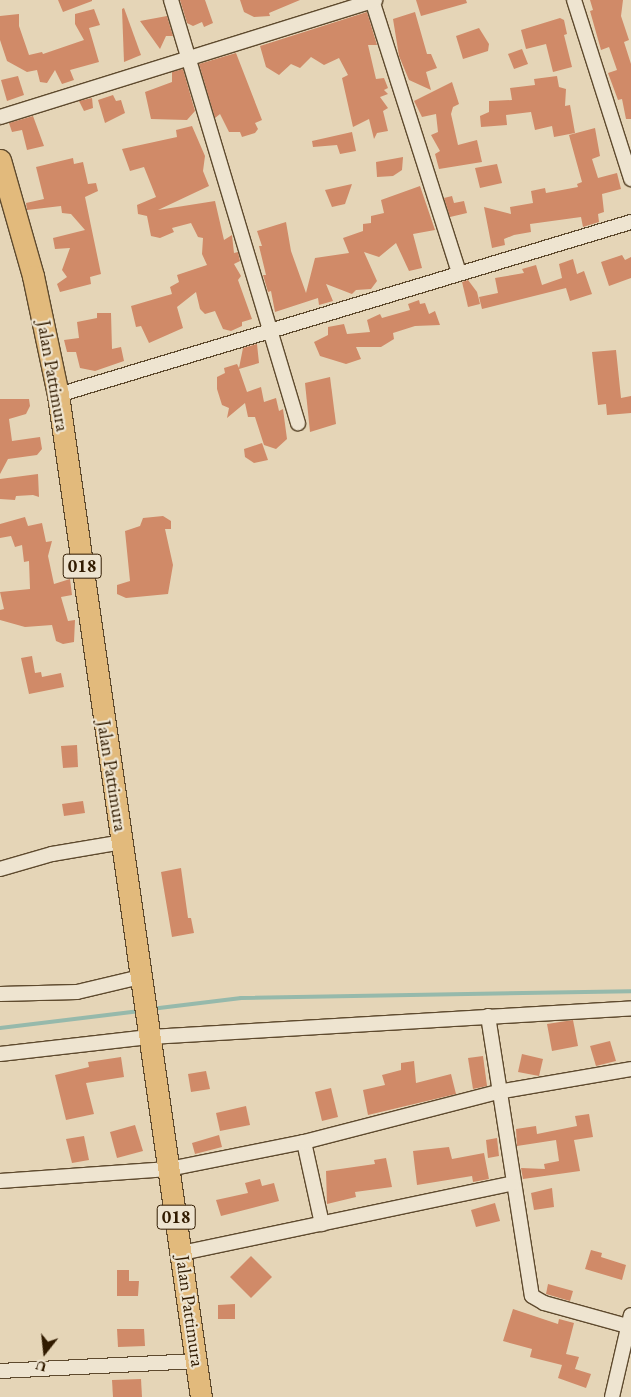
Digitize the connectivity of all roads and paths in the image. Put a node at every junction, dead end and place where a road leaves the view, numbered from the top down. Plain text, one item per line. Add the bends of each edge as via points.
1 (171, 0) edge
2 (373, 0) edge
3 (574, 0) edge
4 (189, 60) junction
5 (0, 118) edge
6 (0, 160) edge
7 (631, 179) edge
8 (631, 222) edge
9 (459, 273) junction
10 (271, 328) junction
11 (58, 395) junction
12 (298, 424) dead end
13 (122, 842) junction
14 (0, 868) edge
15 (140, 977) junction
16 (0, 994) edge
17 (631, 1008) edge
18 (488, 1016) junction
19 (149, 1037) junction
20 (0, 1054) edge
21 (631, 1069) edge
22 (498, 1092) junction
23 (304, 1142) junction
24 (169, 1168) junction
25 (0, 1181) edge
26 (513, 1183) junction
27 (322, 1224) junction
28 (182, 1253) junction
29 (630, 1323) edge
30 (196, 1360) junction
31 (0, 1371) edge
32 (201, 1397) edge
33 (612, 1397) edge

1 - 4 street
2 - 4 street
2 - 9 street
3 - 7 street
4 - 5 street
4 - 10 street
6 - 11 main road, Jalan Pattimura / 018 via 34,276
8 - 9 street
9 - 10 street
10 - 11 street
10 - 12 street
11 - 13 main road, Jalan Pattimura / 018
13 - 14 street via 52,854
13 - 15 main road, Jalan Pattimura / 018
15 - 16 street via 77,992
15 - 19 main road, Jalan Pattimura
17 - 18 street
18 - 19 street
18 - 22 street
19 - 20 street
19 - 24 main road, Jalan Pattimura / 018
21 - 22 street
22 - 23 street
22 - 26 street
23 - 24 street
23 - 27 street
24 - 25 street
24 - 28 main road, Jalan Pattimura / 018
26 - 27 street
26 - 29 street via 532,1296 537,1301
27 - 28 street
28 - 30 main road, Jalan Pattimura / 018
29 - 33 street
30 - 31 street
30 - 32 main road, Jalan Pattimura / 018

